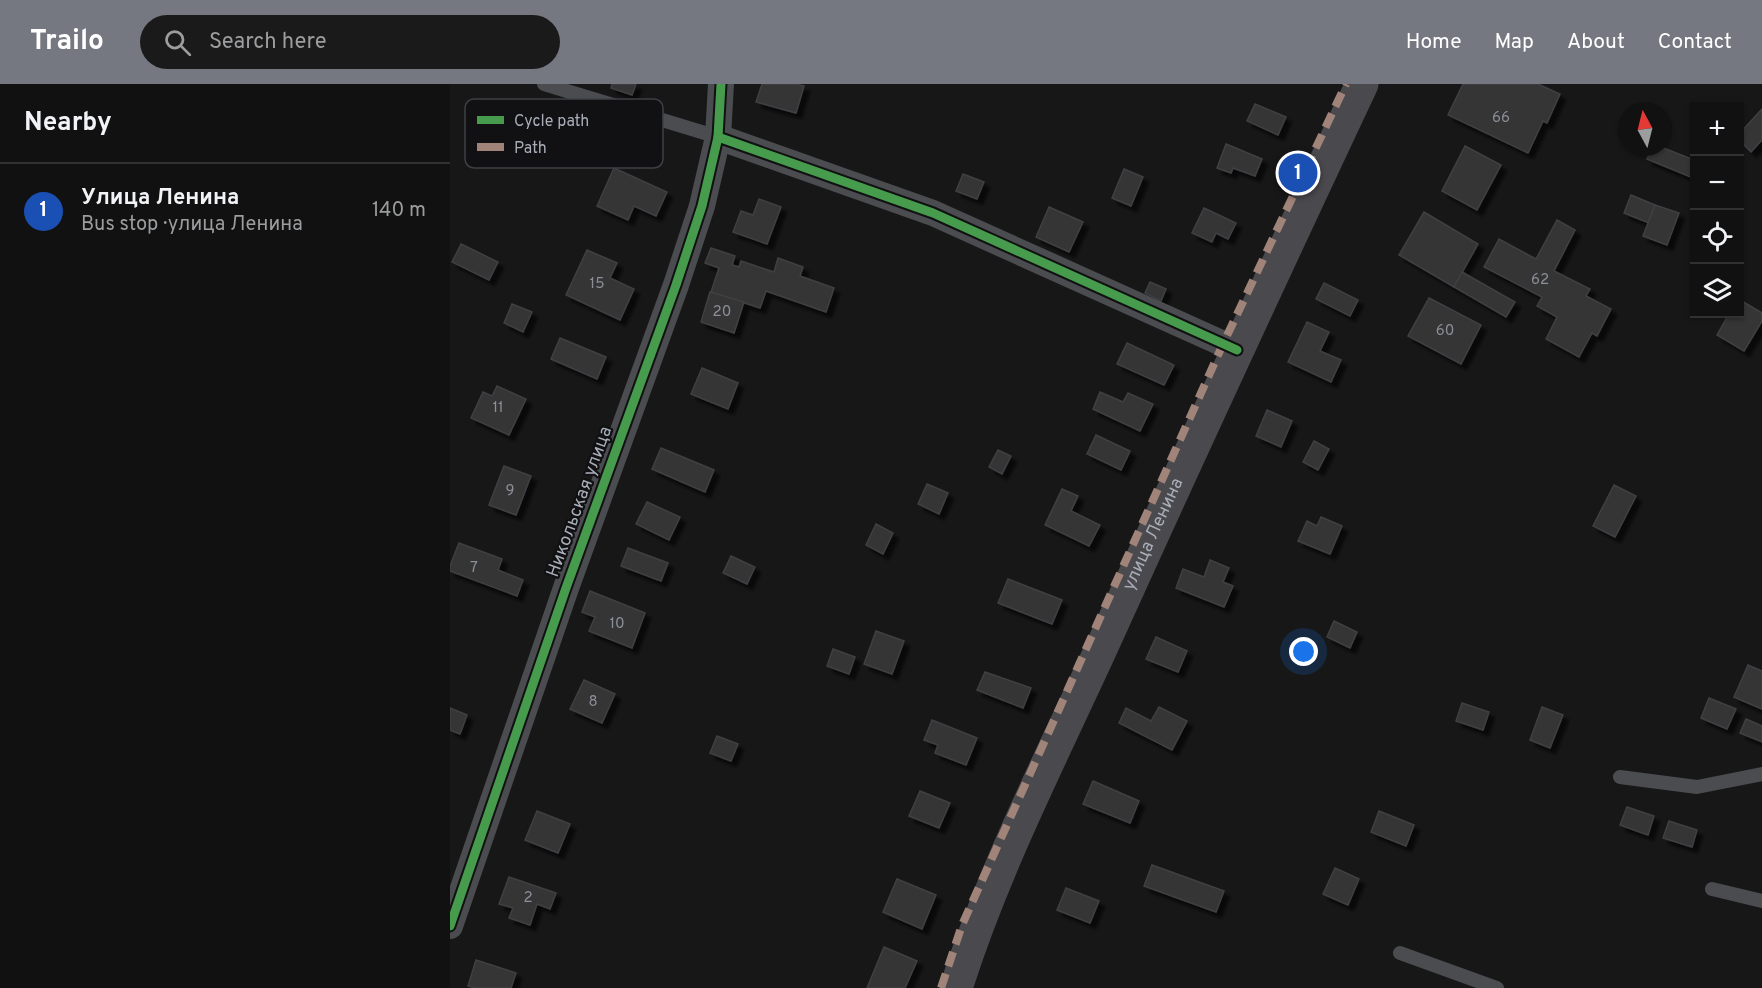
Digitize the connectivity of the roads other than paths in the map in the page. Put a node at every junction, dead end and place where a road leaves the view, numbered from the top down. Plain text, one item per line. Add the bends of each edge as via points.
1 (544, 84) edge
2 (722, 84) edge
3 (1362, 84) edge
4 (593, 99) edge
5 (663, 120) edge
6 (718, 137) junction
7 (1237, 350) junction
8 (1762, 774) edge
9 (1620, 777) dead end
10 (1712, 889) dead end
11 (1762, 901) edge
12 (450, 926) edge
13 (1400, 953) dead end
14 (956, 988) edge
15 (1497, 988) edge

1 - 4 lane
2 - 6 street, Никольская улица
3 - 7 main road, улица Ленина
5 - 6 lane
6 - 7 street via 933,213
6 - 12 street, Никольская улица via 702,206 676,285
7 - 14 main road, улица Ленина via 1011,846
8 - 9 lane via 1697,787
10 - 11 lane
13 - 15 lane

